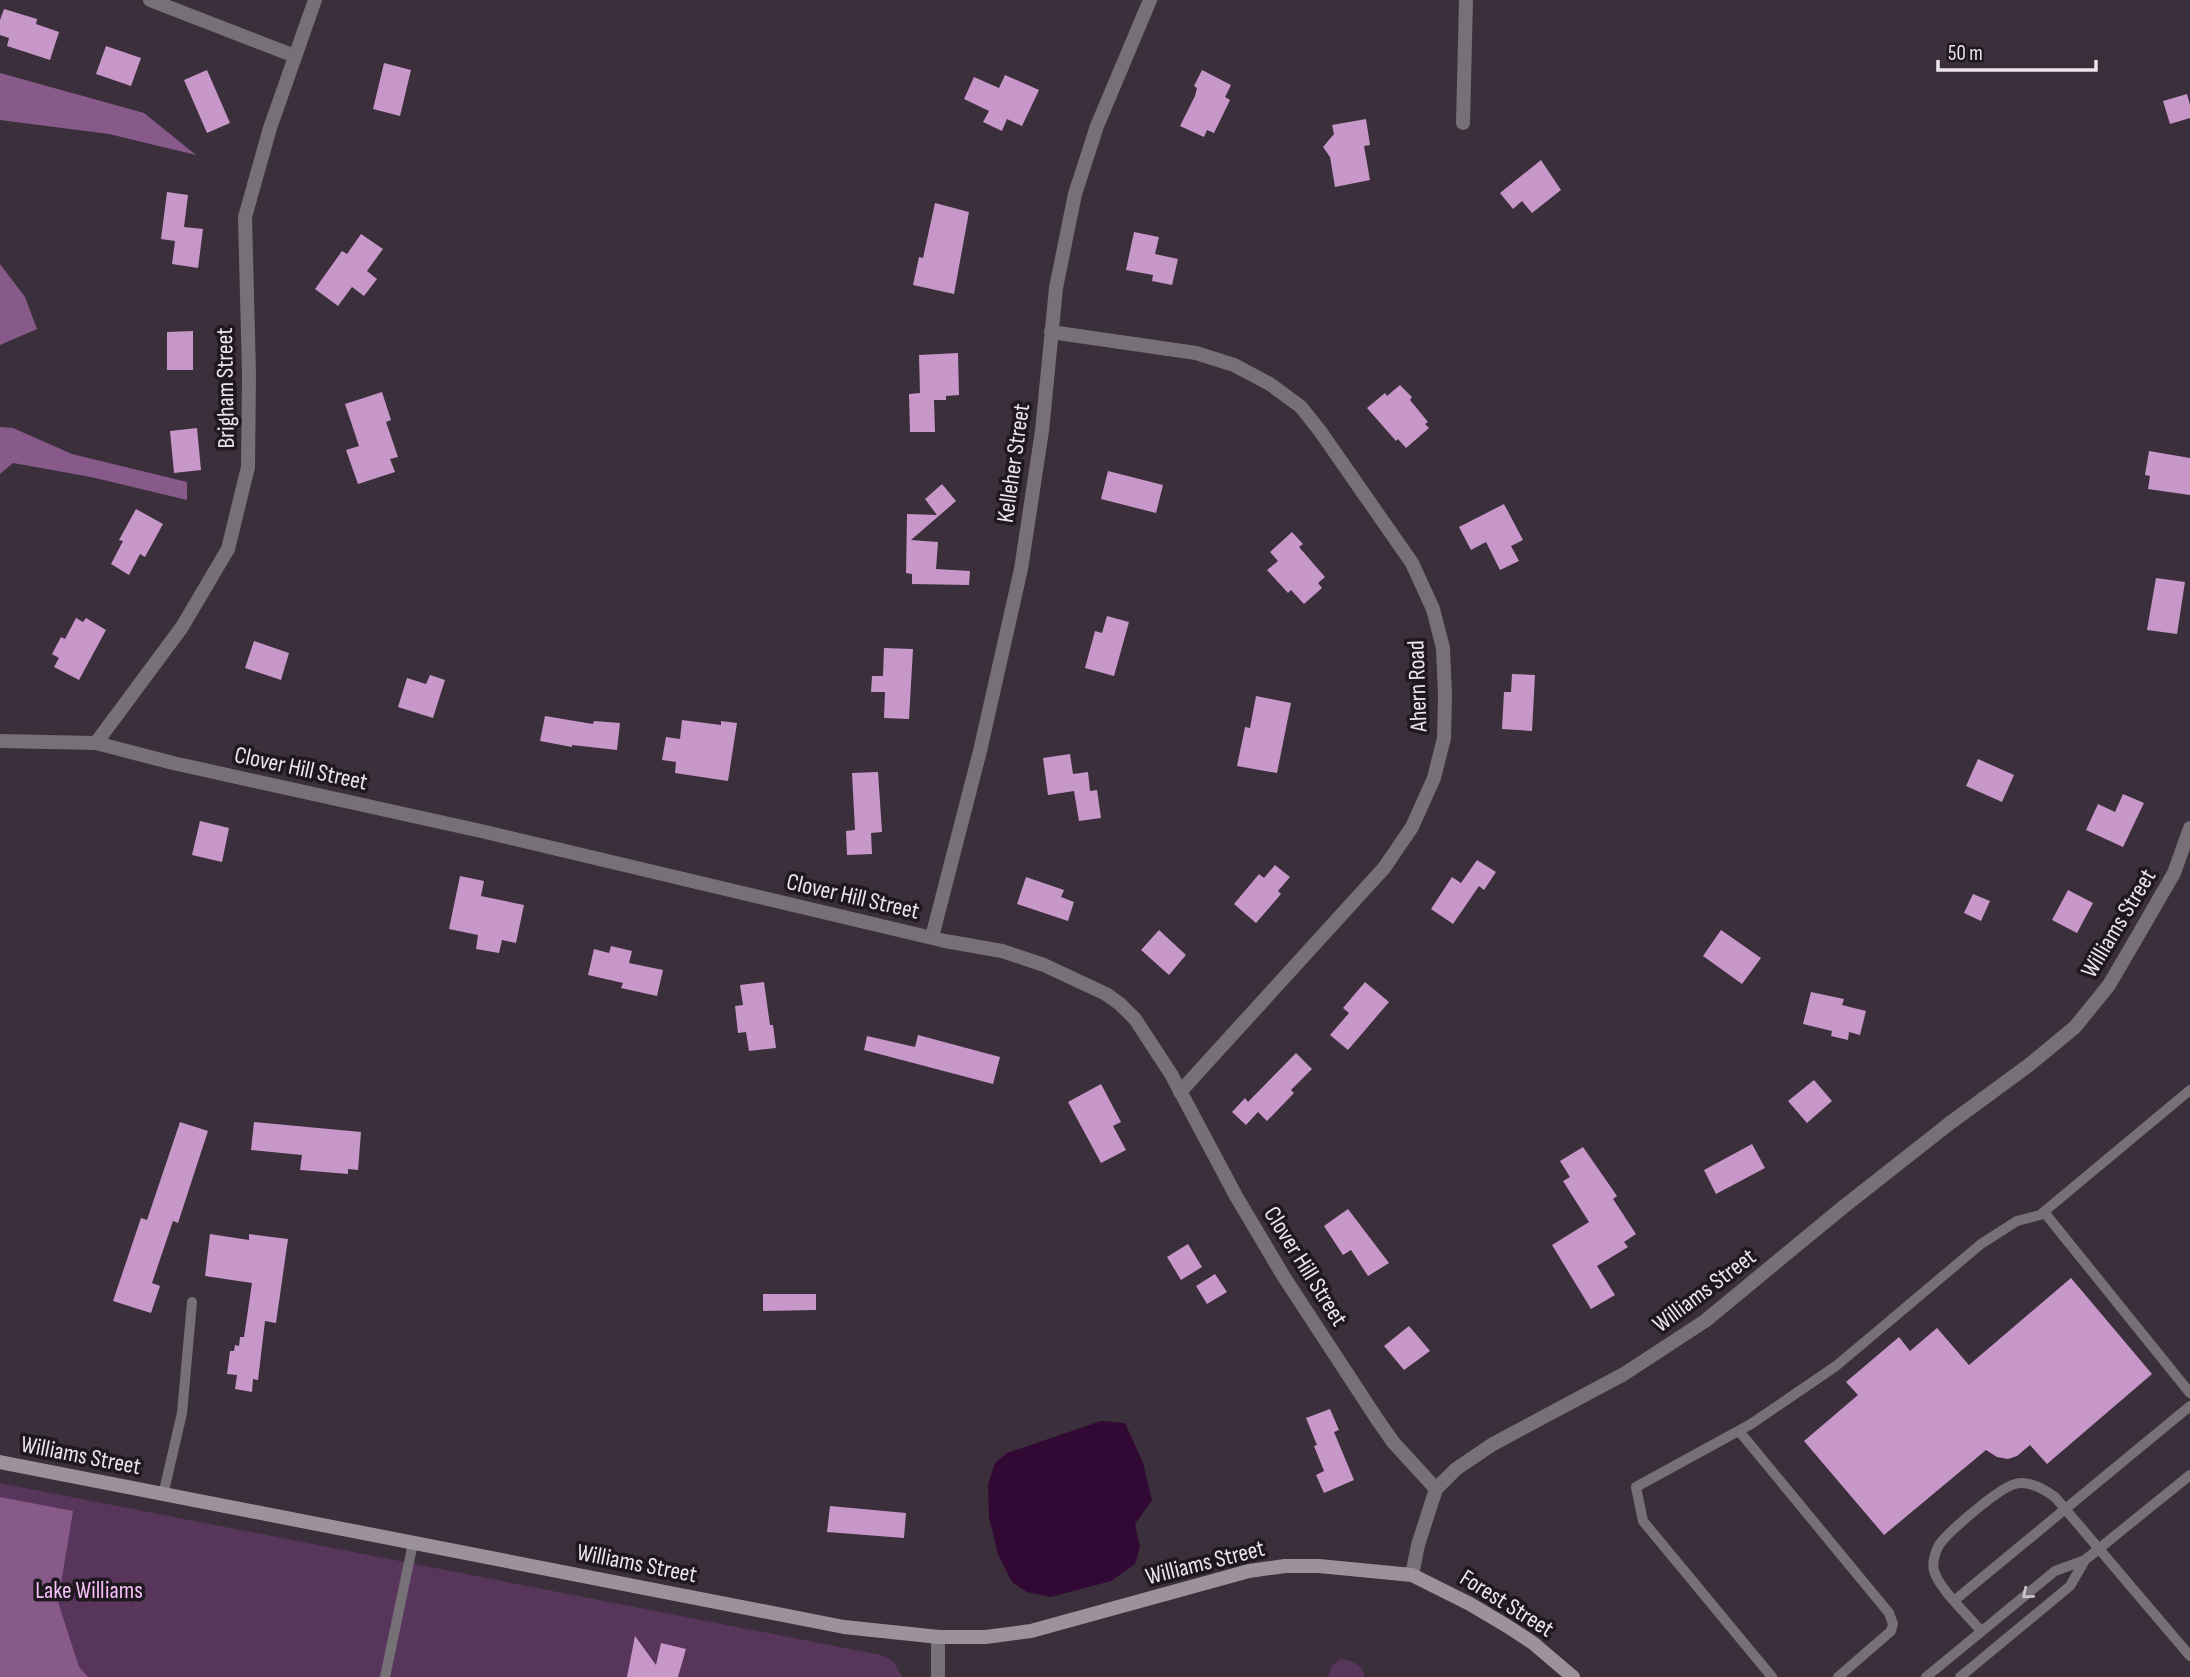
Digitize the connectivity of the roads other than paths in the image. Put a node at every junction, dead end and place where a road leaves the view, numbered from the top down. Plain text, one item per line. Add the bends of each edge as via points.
1 (149, 0) edge
2 (315, 0) edge
3 (1150, 0) edge
4 (1466, 0) edge
5 (295, 56) junction
6 (1463, 123) dead end
7 (1051, 332) junction
8 (0, 741) edge
9 (96, 743) junction
10 (2190, 828) edge
11 (932, 937) junction
12 (2190, 1090) edge
13 (1180, 1092) junction
14 (2044, 1212) junction
15 (192, 1302) dead end
16 (2190, 1393) edge
17 (2190, 1406) edge
18 (1739, 1431) junction
19 (0, 1462) edge
20 (2190, 1475) edge
21 (1436, 1489) junction
22 (163, 1495) junction
23 (2065, 1509) junction
24 (413, 1543) junction
25 (2099, 1550) junction
26 (2085, 1560) junction
27 (1412, 1575) junction
28 (1955, 1600) junction
29 (1982, 1631) junction
30 (938, 1637) junction
31 (2190, 1656) edge
32 (1851, 1667) junction
33 (385, 1677) edge
34 (938, 1677) edge
35 (1573, 1677) edge
36 (1772, 1677) edge
37 (1838, 1677) edge
38 (1859, 1677) edge
39 (1926, 1677) edge
40 (1960, 1677) edge

1 - 5 street
2 - 5 street, Brigham Street
3 - 7 street, Kelleher Street via 1097,126 1075,194
4 - 6 street
5 - 9 street, Brigham Street via 245,217 248,467 228,549 183,627
7 - 11 street, Kelleher Street via 1042,431 1021,569 981,751
7 - 13 street, Ahern Road via 1196,353 1234,365 1301,407 1412,563 1433,609 1443,648 1444,738 1434,778 1412,827 1384,868
8 - 9 street, Clover Hill Street
9 - 11 street, Clover Hill Street
10 - 21 street, Williams Street via 2175,873 2109,985 2075,1027 1705,1321 1624,1374 1493,1444
11 - 13 street, Clover Hill Street via 1029,959 1106,994 1135,1019
12 - 14 lane
13 - 21 street, Clover Hill Street via 1284,1277 1377,1419
14 - 16 lane
14 - 18 lane via 2017,1221 1981,1244 1836,1366
15 - 22 lane via 182,1413
17 - 23 lane
18 - 32 lane via 1889,1613 1891,1631
18 - 36 lane via 1636,1487 1643,1521
19 - 22 main road, Williams Street
20 - 25 lane
21 - 27 street, Williams Street
22 - 24 main road, Williams Street
23 - 25 lane
23 - 28 lane
23 - 28 lane via 2045,1489 2017,1483 1952,1531 1938,1547 1934,1571
24 - 30 main road, Williams Street via 844,1627
24 - 33 lane
25 - 26 lane
25 - 31 lane
26 -> 29 lane via 2055,1571
26 - 40 lane via 2070,1586
27 - 30 main road, Williams Street via 1285,1566 1220,1578 1031,1631
27 - 35 main road, Forest Street via 1507,1626
28 - 29 lane
29 - 39 lane
30 - 34 street
32 - 37 lane
32 - 38 lane

